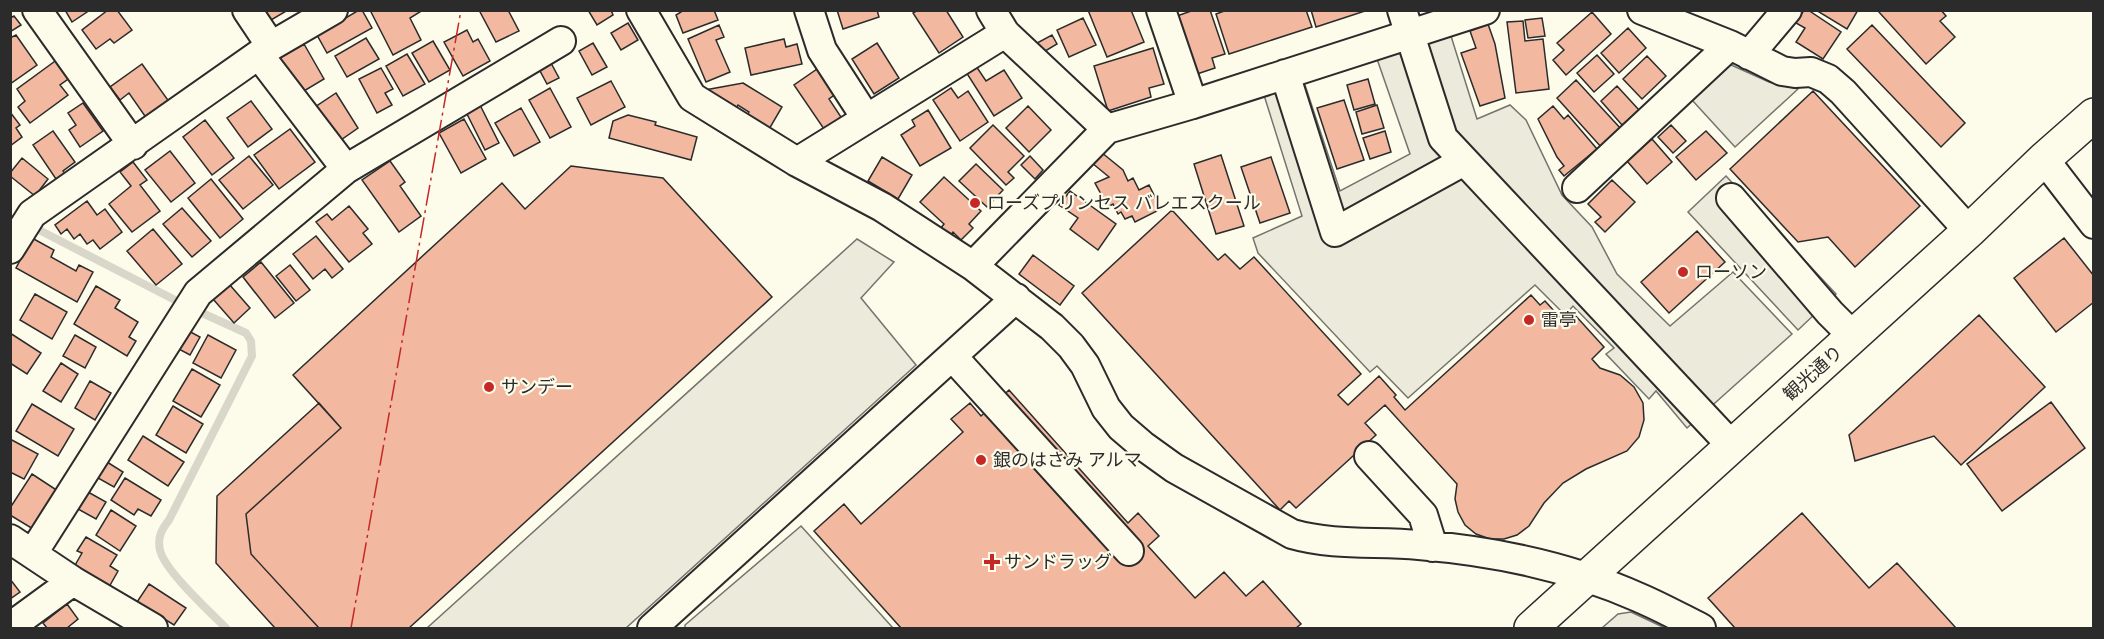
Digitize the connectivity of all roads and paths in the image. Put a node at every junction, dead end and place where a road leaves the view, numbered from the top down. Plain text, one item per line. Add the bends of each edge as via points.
1 (37, 10) edge
2 (247, 10) edge
3 (333, 10) edge
4 (641, 10) edge
5 (809, 10) edge
6 (1161, 10) edge
7 (1485, 10) edge
8 (1642, 10) edge
9 (1787, 10) edge
10 (998, 22) edge
11 (1406, 23) edge
12 (561, 41) dead end
13 (1739, 50) junction
14 (265, 51) junction
15 (1285, 74) junction
16 (1193, 104) junction
17 (2094, 116) edge
18 (866, 118) junction
19 (1107, 129) junction
20 (133, 145) junction
21 (2043, 159) junction
22 (1464, 160) junction
23 (797, 162) junction
24 (346, 169) junction
25 (1577, 188) dead end
26 (1731, 198) dead end
27 (21, 209) edge
28 (2094, 224) edge
29 (1969, 231) junction
30 (10, 249) edge
31 (973, 266) junction
32 (1016, 298) junction
33 (1853, 336) junction
34 (952, 356) junction
35 (1732, 446) junction
36 (1369, 456) dead end
37 (22, 546) edge
38 (1433, 547) junction
39 (1129, 551) dead end
40 (1586, 578) junction
41 (73, 581) junction
42 (10, 627) edge
43 (153, 628) edge
44 (652, 628) edge
45 (1531, 628) edge
46 (1701, 628) edge

1 - 20 street
2 - 14 street
3 - 14 street
4 - 23 street via 692,97
5 - 18 street via 822,50
6 - 16 street
7 - 11 street
8 - 13 street
9 - 13 street
10 - 18 street
10 - 19 street
11 - 15 street
11 - 22 street via 1443,138
12 - 24 street
13 - 25 street
13 - 29 street via 1782,71 1811,72 1828,79
14 - 20 street
14 - 24 street
15 - 16 street
15 - 22 street via 1335,232
16 - 19 street
17 - 21 highway, 観光通り
18 - 23 street
19 - 31 street
20 - 27 street
21 - 28 street
21 - 29 highway, 観光通り
22 - 35 street
23 - 31 street via 882,207
24 - 37 street via 198,293
26 - 33 street
27 - 30 street
29 - 33 highway, 観光通り
31 - 32 street
32 - 34 street
32 - 38 street via 1071,346 1120,427 1174,468 1277,526 1311,539
33 - 35 highway, 観光通り
34 - 39 street
34 - 44 street
35 - 40 highway, 観光通り
36 - 38 street via 1423,515
37 - 41 street
38 - 40 street via 1516,559
40 - 45 highway, 観光通り
40 - 46 street
41 - 42 street
41 - 43 street

